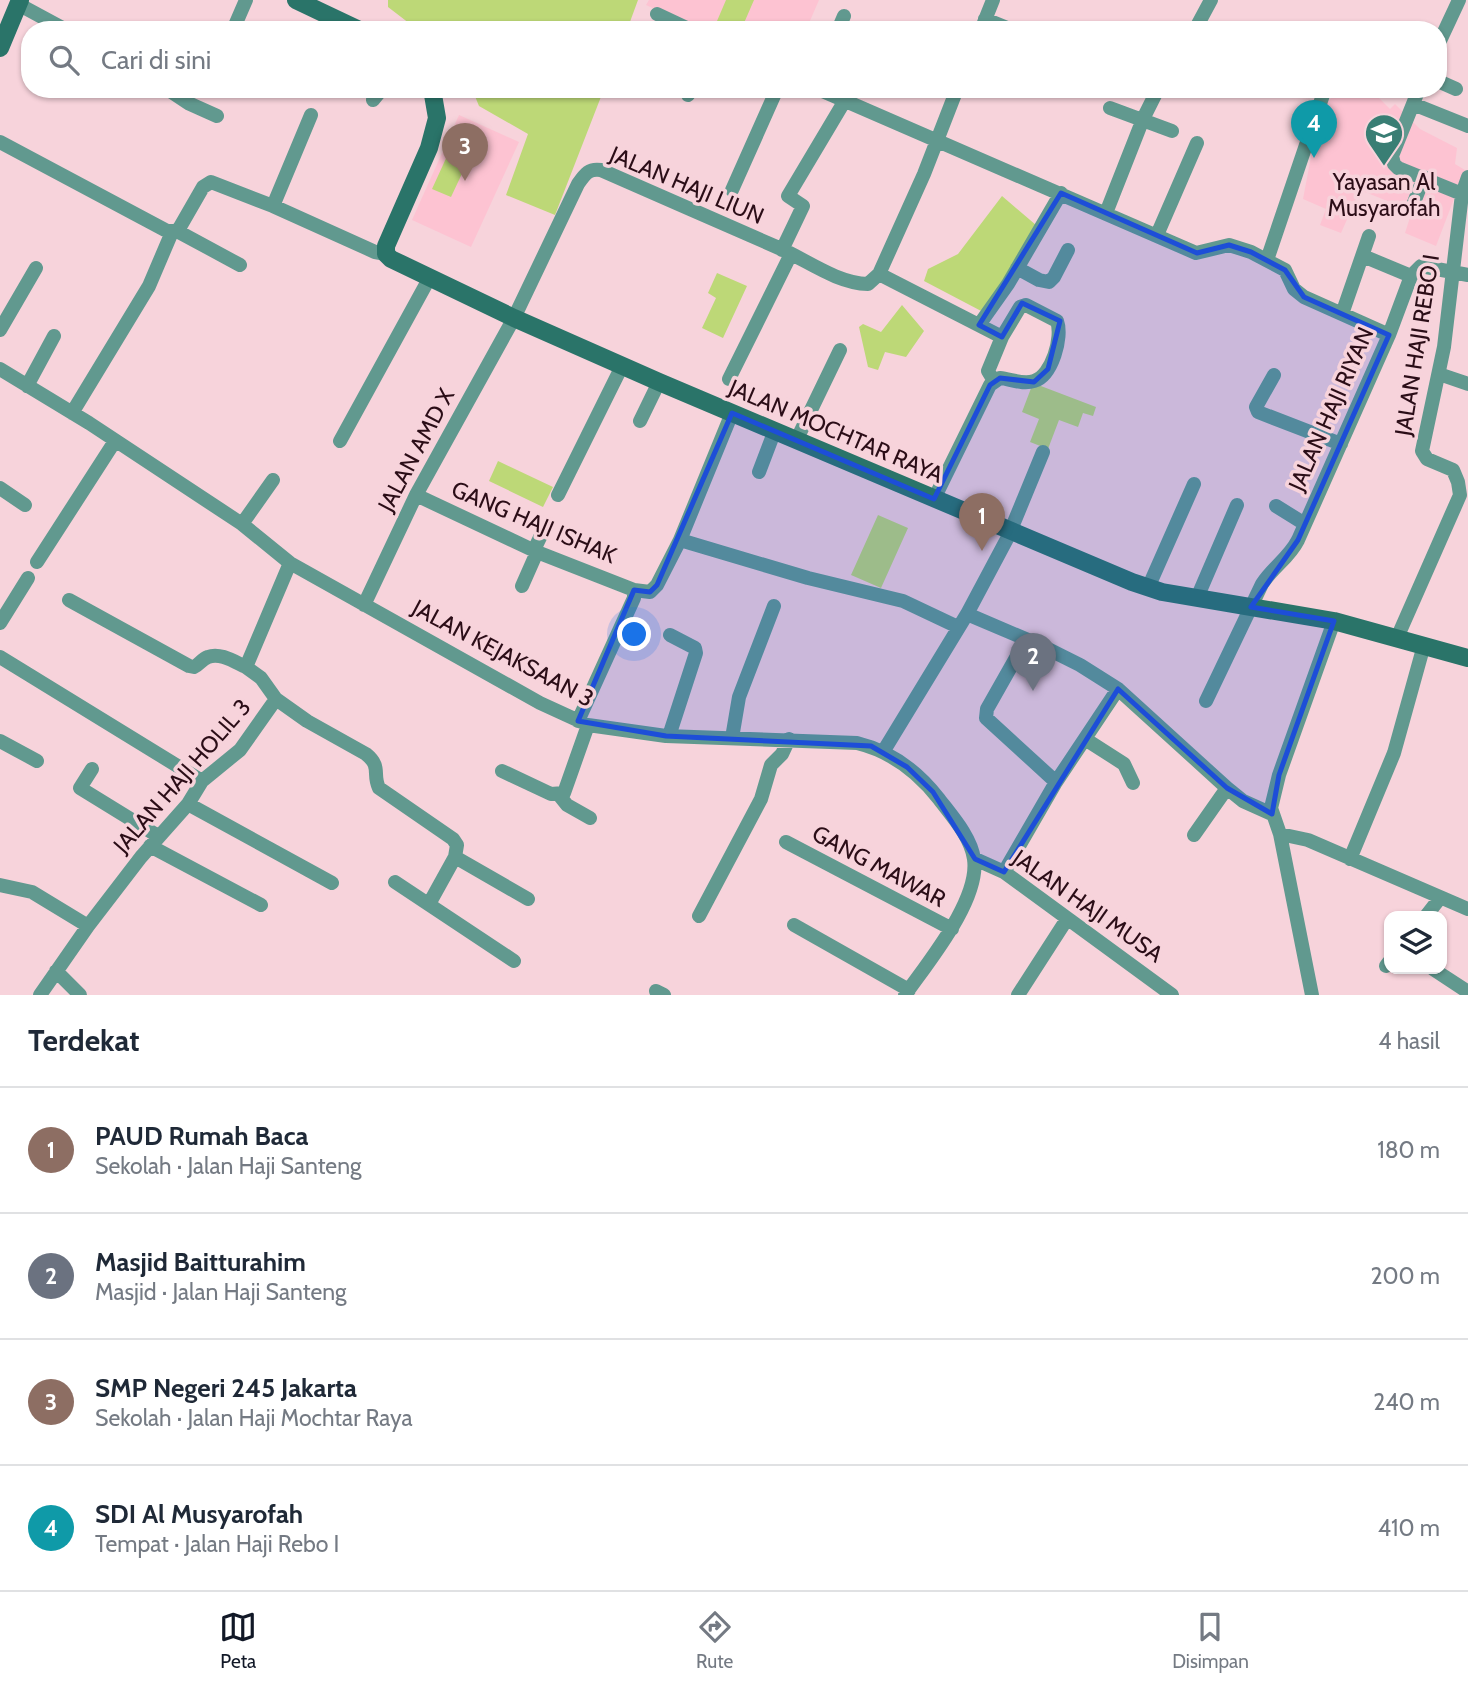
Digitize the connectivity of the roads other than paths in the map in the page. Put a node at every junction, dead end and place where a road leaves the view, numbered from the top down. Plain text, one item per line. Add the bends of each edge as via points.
1 (246, 0) edge
2 (296, 0) edge
3 (993, 0) edge
4 (1211, 0) edge
5 (1459, 0) edge
6 (19, 2) edge
7 (657, 14) dead end
8 (51, 21) edge
9 (237, 21) edge
10 (339, 21) edge
11 (672, 21) edge
12 (984, 21) edge
13 (1200, 21) edge
14 (1447, 26) edge
15 (0, 48) edge
16 (1447, 85) edge
17 (1456, 89) dead end
18 (180, 98) edge
19 (434, 98) edge
20 (773, 98) edge
21 (836, 98) edge
22 (954, 98) edge
23 (1154, 98) edge
24 (1322, 98) edge
25 (1415, 98) edge
26 (844, 102) junction
27 (1413, 104) junction
28 (1110, 108) dead end
29 (311, 115) dead end
30 (217, 116) dead end
31 (1143, 119) junction
32 (1468, 126) edge
33 (1172, 131) dead end
34 (937, 141) junction
35 (0, 142) edge
36 (1197, 143) dead end
37 (1424, 177) junction
38 (1468, 177) edge
39 (732, 190) dead end
40 (1061, 193) junction
41 (1462, 194) junction
42 (1413, 205) dead end
43 (273, 206) junction
44 (1106, 213) junction
45 (174, 232) junction
46 (1157, 235) junction
47 (1369, 236) dead end
48 (1068, 250) dead end
49 (787, 252) junction
50 (386, 254) junction
51 (1363, 256) junction
52 (1267, 260) junction
53 (240, 265) dead end
54 (36, 268) dead end
55 (1017, 268) junction
56 (879, 274) junction
57 (1461, 274) edge
58 (1411, 276) junction
59 (430, 277) junction
60 (1342, 314) junction
61 (514, 318) junction
62 (979, 325) junction
63 (0, 330) edge
64 (1389, 335) junction
65 (54, 336) dead end
66 (1002, 337) junction
67 (840, 350) dead end
68 (622, 366) junction
69 (0, 369) edge
70 (1438, 374) junction
71 (1274, 375) dead end
72 (729, 379) dead end
73 (994, 381) junction
74 (659, 382) junction
75 (1468, 384) edge
76 (27, 386) junction
77 (72, 413) junction
78 (732, 413) junction
79 (640, 421) dead end
80 (775, 430) junction
81 (797, 439) junction
82 (115, 441) junction
83 (340, 441) dead end
84 (1341, 444) junction
85 (1043, 452) dead end
86 (759, 472) dead end
87 (273, 480) dead end
88 (1194, 485) dead end
89 (0, 488) edge
90 (416, 495) junction
91 (558, 495) dead end
92 (1464, 496) edge
93 (934, 499) junction
94 (24, 505) dead end
95 (1237, 505) dead end
96 (1276, 506) dead end
97 (242, 524) junction
98 (1306, 524) junction
99 (544, 529) dead end
100 (1012, 531) junction
101 (680, 540) junction
102 (535, 551) junction
103 (37, 562) dead end
104 (290, 563) junction
105 (28, 578) dead end
106 (522, 586) dead end
107 (1148, 587) junction
108 (635, 590) junction
109 (1197, 598) junction
110 (69, 600) dead end
111 (364, 605) junction
112 (774, 606) dead end
113 (1251, 607) junction
114 (967, 614) junction
115 (1334, 621) junction
116 (0, 623) edge
117 (958, 627) junction
118 (670, 635) dead end
119 (1397, 638) junction
120 (1026, 640) junction
121 (1424, 645) junction
122 (0, 657) edge
123 (1468, 658) edge
124 (246, 667) junction
125 (1118, 689) junction
126 (276, 699) junction
127 (1206, 701) dead end
128 (583, 723) junction
129 (669, 736) junction
130 (732, 738) junction
131 (1085, 738) junction
132 (789, 739) junction
133 (0, 741) edge
134 (883, 752) junction
135 (37, 761) dead end
136 (92, 769) dead end
137 (502, 771) dead end
138 (202, 781) junction
139 (1056, 782) junction
140 (1133, 783) dead end
141 (1227, 788) junction
142 (559, 795) junction
143 (188, 804) junction
144 (1272, 814) junction
145 (590, 818) dead end
146 (1280, 834) junction
147 (1194, 835) dead end
148 (154, 841) junction
149 (786, 842) dead end
150 (455, 857) junction
151 (975, 859) junction
152 (1350, 859) junction
153 (1003, 872) junction
154 (395, 882) dead end
155 (332, 883) dead end
156 (0, 885) edge
157 (1440, 898) junction
158 (528, 899) dead end
159 (429, 904) junction
160 (261, 905) dead end
161 (1468, 909) edge
162 (1430, 911) edge
163 (699, 916) dead end
164 (1067, 919) junction
165 (794, 925) dead end
166 (88, 926) junction
167 (952, 929) junction
168 (514, 961) dead end
169 (56, 971) junction
170 (1441, 974) edge
171 (1468, 992) edge
172 (907, 993) edge
173 (40, 995) edge
174 (80, 995) edge
175 (1018, 995) edge
176 (1172, 995) edge
177 (1312, 995) edge

1 - 9 street
2 - 10 street
3 - 12 street
4 - 13 street
5 - 14 street
6 - 8 street
6 - 15 street
7 - 11 street
16 - 17 street
18 - 30 street
19 - 50 street via 437,118 429,148
20 - 39 street
21 - 26 street
22 - 34 street
23 - 31 street
24 - 52 street
25 - 27 street
26 - 34 street
26 - 49 street via 788,196 803,206
27 - 32 street
27 - 37 street via 1392,156 1398,168
28 - 31 street
29 - 43 street
31 - 33 street
31 - 44 street
34 - 40 street
34 - 56 street
35 - 45 street
36 - 46 street
37 - 41 street
37 - 42 street
38 - 41 street, JALAN HAJI REBO I
40 - 44 street
40 - 55 street
41 - 57 street, JALAN HAJI REBO I
43 - 45 street via 211,182
43 - 50 street
44 - 46 street
45 - 53 street
45 - 77 street via 149,286
46 - 52 street via 1196,253 1229,245
47 - 51 street
48 - 55 street via 1049,282
49 - 56 street, JALAN HAJI LIUN via 856,283 868,284
49 - 61 street, JALAN HAJI LIUN via 601,170 589,170
49 - 72 street
50 - 59 street, JALAN MOCHTAR RAYA
51 - 58 street
51 - 60 street
52 - 60 street via 1285,270 1298,293
54 - 63 street
55 - 62 street
56 - 62 street
57 - 58 street via 1421,266
57 - 70 street, JALAN HAJI REBO I
58 - 64 street, JALAN HAJI RIYAN
59 - 61 street, JALAN MOCHTAR RAYA
59 - 83 street
60 - 64 street
61 - 68 street, JALAN MOCHTAR RAYA
61 - 90 street, JALAN AMD X
62 - 66 street
64 - 84 street, JALAN HAJI RIYAN
65 - 76 street
66 - 73 street via 988,371
66 - 73 street via 1023,305 1054,318 1059,328 1045,374 1034,382
67 - 81 street
68 - 74 street, JALAN MOCHTAR RAYA
68 - 91 street
69 - 76 street, JALAN KEJAKSAAN 3
70 - 75 street
70 - 92 street, JALAN HAJI REBO I via 1422,454 1453,470
71 - 84 street via 1258,403 1258,412
73 - 93 street
74 - 78 street, JALAN MOCHTAR RAYA
74 - 79 street
76 - 77 street, JALAN KEJAKSAAN 3
77 - 82 street, JALAN KEJAKSAAN 3
78 - 80 street, JALAN MOCHTAR RAYA
78 - 101 street
80 - 81 street, JALAN MOCHTAR RAYA
80 - 86 street
81 - 93 street, JALAN MOCHTAR RAYA
82 - 97 street, JALAN KEJAKSAAN 3
82 - 103 street
84 - 98 street, JALAN HAJI RIYAN
85 - 100 street
87 - 97 street
88 - 107 street
89 - 94 street
90 - 102 street, GANG HAJI ISHAK
90 - 111 street, JALAN AMD X
92 - 119 street
93 - 100 street, JALAN MOCHTAR RAYA
95 - 109 street
96 - 98 street
97 - 104 street, JALAN KEJAKSAAN 3
98 - 113 street, JALAN HAJI RIYAN via 1295,547 1268,576
99 - 102 street
100 - 107 street, JALAN MOCHTAR RAYA
100 - 114 street
101 - 108 street via 657,585 650,592
101 - 117 street via 903,601
102 - 106 street
102 - 108 street, GANG HAJI ISHAK
104 - 111 street, JALAN KEJAKSAAN 3
104 - 124 street
105 - 116 street
107 - 109 street, JALAN MOCHTAR RAYA
108 - 128 street
109 - 113 street, JALAN MOCHTAR RAYA
110 - 124 street via 189,666 208,656 222,656
111 - 128 street, JALAN KEJAKSAAN 3
112 - 130 street via 738,697
113 - 115 street, JALAN MOCHTAR RAYA
113 - 127 street, JALAN HAJI RIYAN
114 - 117 street
114 - 120 street
115 - 119 street, JALAN MOCHTAR RAYA
115 - 144 street via 1279,775
117 - 134 street
118 - 129 street via 691,644 696,653
119 - 121 street, JALAN MOCHTAR RAYA
120 - 125 street via 1071,660
120 - 139 street via 986,718
121 - 123 street, JALAN MOCHTAR RAYA
121 - 152 street via 1388,771
122 - 138 street
124 - 126 street
125 - 131 street
125 - 141 street
126 - 138 street, JALAN HAJI HOLIL 3 via 240,750
126 - 150 street, JALAN HAJI HOLIL 3 via 373,760 379,788 453,839
128 - 129 street, JALAN KEJAKSAAN 3
128 - 142 street via 565,791
129 - 130 street, JALAN KEJAKSAAN 3
130 - 132 street, JALAN KEJAKSAAN 3
131 - 139 street
131 - 140 street via 1124,764
132 - 134 street, JALAN KEJAKSAAN 3 via 857,743
132 - 163 street via 771,765 761,799
133 - 135 street
134 - 151 street, JALAN KEJAKSAAN 3 via 933,792 971,845
136 - 148 street via 80,788
137 - 142 street
138 - 143 street, JALAN HAJI HOLIL 3
139 - 153 street
141 - 144 street
141 - 147 street
142 - 145 street
143 - 148 street, JALAN HAJI HOLIL 3
143 - 155 street
144 - 146 street
146 - 152 street
146 - 177 street
148 - 160 street
148 - 166 street, JALAN HAJI HOLIL 3
149 - 167 street, GANG MAWAR
150 - 158 street
150 - 159 street
151 - 153 street, JALAN HAJI MUSA
151 - 167 street via 965,902
152 - 157 street
153 - 164 street, JALAN HAJI MUSA
154 - 159 street
156 - 166 street via 32,892
157 - 161 street
157 - 162 street
159 - 168 street
164 - 175 street
164 - 176 street, JALAN HAJI MUSA
165 - 172 street
166 - 169 street, JALAN HAJI HOLIL 3
167 - 172 street
169 - 173 street, JALAN HAJI HOLIL 3
169 - 174 street
170 - 171 street

